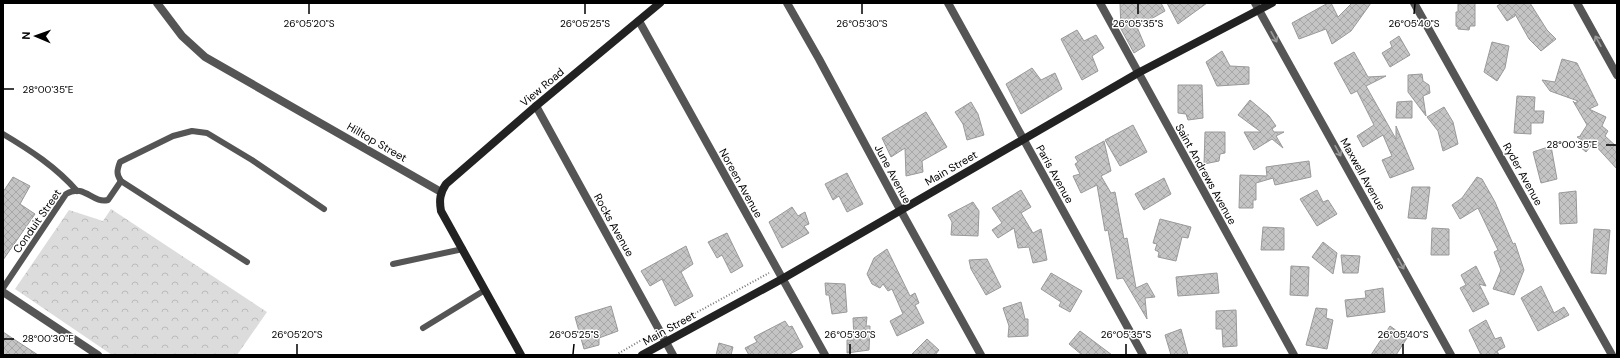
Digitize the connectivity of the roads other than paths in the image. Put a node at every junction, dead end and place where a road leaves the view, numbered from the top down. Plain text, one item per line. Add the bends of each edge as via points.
1 (157, 3) edge
2 (660, 3) edge
3 (787, 3) edge
4 (948, 3) edge
5 (1100, 3) edge
6 (1272, 3) edge
7 (1414, 3) edge
8 (1577, 3) edge
9 (1258, 7) edge
10 (639, 21) junction
11 (1138, 73) junction
12 (1617, 75) edge
13 (536, 106) junction
14 (3, 134) edge
15 (1024, 139) junction
16 (121, 181) junction
17 (77, 191) junction
18 (441, 192) junction
19 (324, 209) dead end
20 (900, 210) junction
21 (463, 249) junction
22 (247, 262) dead end
23 (393, 264) dead end
24 (782, 279) junction
25 (3, 288) edge
26 (485, 290) junction
27 (3, 292) edge
28 (423, 328) dead end
29 (666, 342) junction
30 (98, 355) edge
31 (521, 355) edge
32 (642, 355) edge
33 (673, 355) edge
34 (825, 355) edge
35 (981, 355) edge
36 (1143, 355) edge
37 (1294, 355) edge
38 (1451, 355) edge
39 (1612, 355) edge

1 - 18 street, Hilltop Street via 182,36 205,57
2 - 10 street, View Road
3 - 20 street, June Avenue
4 - 15 street, Paris Avenue
5 - 11 street, Saint Andrews Avenue
6 - 9 street, Main Street
7 - 39 street, Ryder Avenue
12 -> 8 street
9 - 11 street, Main Street
9 -> 38 street, Maxwell Avenue
10 - 13 street, View Road
10 - 24 street, Noreen Avenue
11 - 15 street, Main Street
11 - 37 street, Saint Andrews Avenue
13 - 18 street, View Road via 446,184
13 - 29 street, Rocks Avenue
14 - 17 lane, Conduit Street via 64,176
15 - 20 street, Main Street
15 - 36 street, Paris Avenue
16 - 17 lane, Conduit Street via 108,200 98,200 85,192
16 - 19 lane via 117,176 117,169 125,158 173,136 192,131 206,132
16 - 22 lane
17 - 25 lane, Conduit Street via 66,194
18 - 21 street via 439,201 442,211
20 - 24 street, Main Street
20 - 35 street, June Avenue
21 - 23 lane
21 - 26 street
24 - 29 street, Main Street
24 - 34 street, Noreen Avenue
26 - 28 lane
26 - 31 street
27 - 30 street
29 - 32 street, Main Street
29 - 33 street, Rocks Avenue

